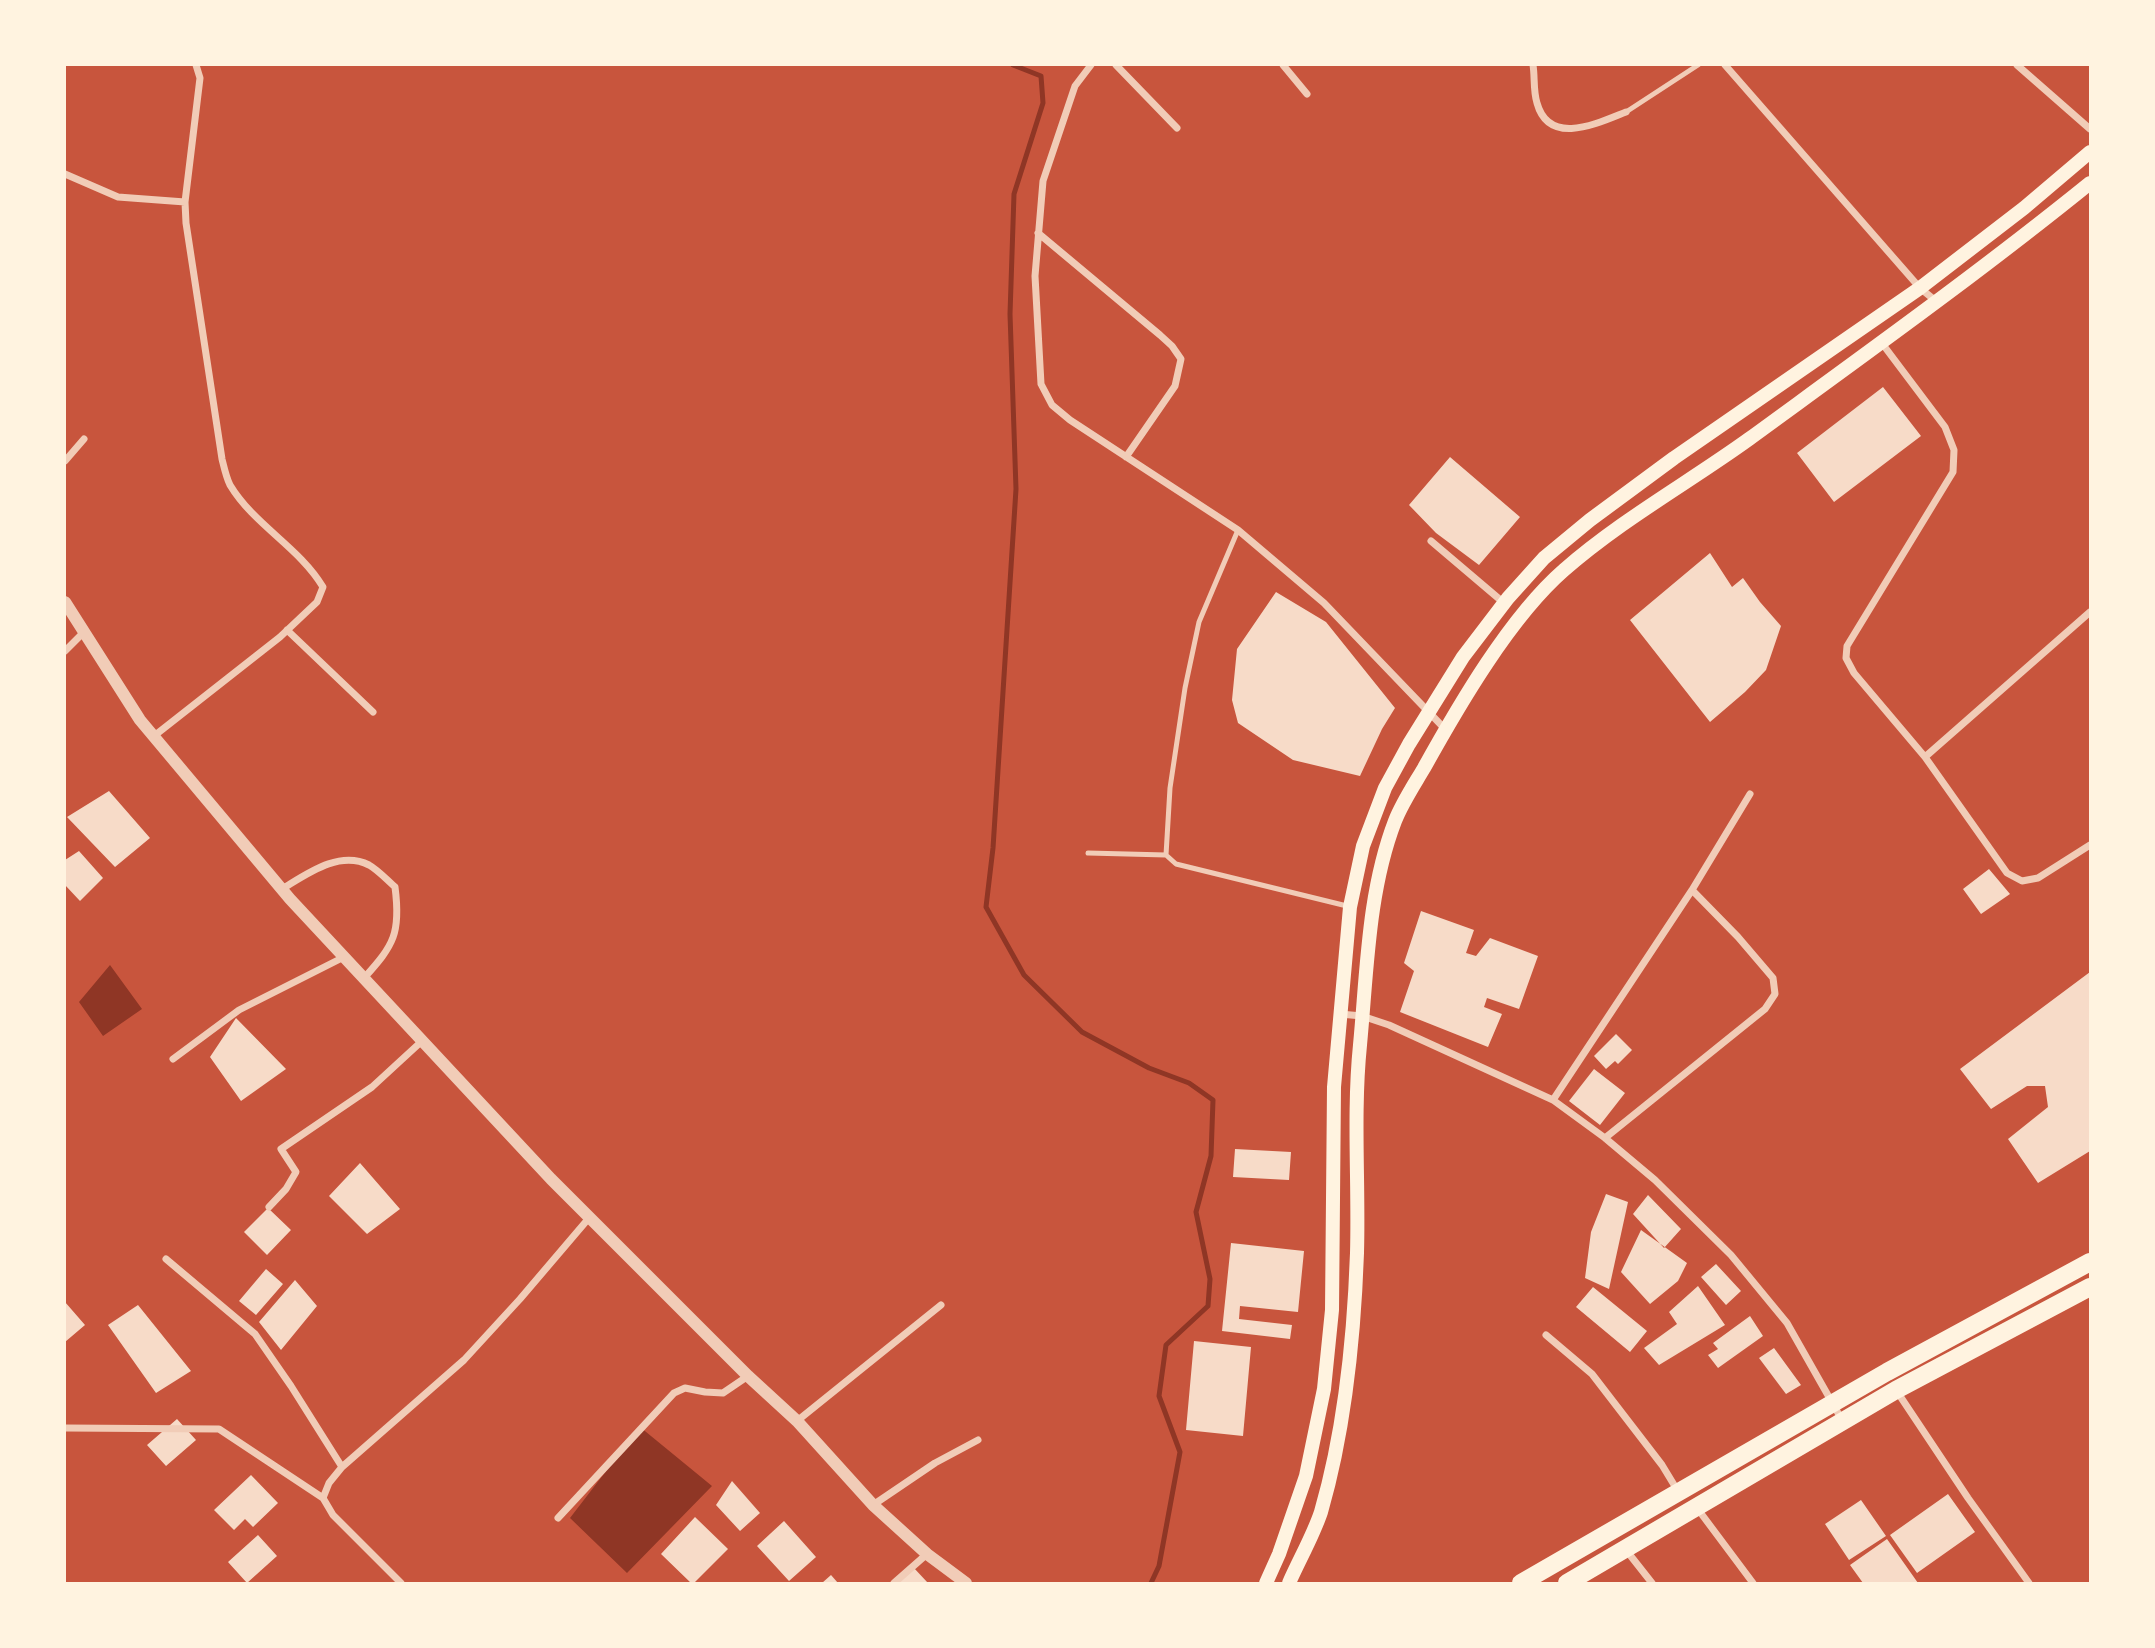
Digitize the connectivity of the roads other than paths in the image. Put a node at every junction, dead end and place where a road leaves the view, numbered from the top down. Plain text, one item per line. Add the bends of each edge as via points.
1 (196, 65) edge
2 (1091, 65) edge
3 (1116, 65) edge
4 (1283, 65) edge
5 (1533, 65) edge
6 (1698, 65) edge
7 (1725, 65) edge
8 (2017, 65) edge
9 (1307, 94) dead end
10 (1626, 112) joint
11 (1177, 128) dead end
12 (2090, 129) edge
13 (2090, 152) edge
14 (65, 174) edge
15 (2090, 183) edge
16 (185, 202) junction
17 (1038, 233) junction
18 (1920, 288) junction
19 (1937, 303) junction
20 (1881, 342) junction
21 (84, 439) dead end
22 (1126, 457) junction
23 (65, 461) edge
24 (1238, 530) junction
25 (1431, 541) dead end
26 (65, 602) edge
27 (1504, 603) junction
28 (2090, 612) edge
29 (287, 630) junction
30 (84, 632) junction
31 (65, 651) edge
32 (373, 712) dead end
33 (1429, 712) junction
34 (1446, 729) junction
35 (154, 736) junction
36 (1925, 757) junction
37 (1750, 794) dead end
38 (2090, 845) edge
39 (1088, 853) dead end
40 (1166, 855) junction
41 (282, 889) junction
42 (1692, 890) junction
43 (1350, 907) junction
44 (344, 957) junction
45 (364, 978) junction
46 (1340, 1014) junction
47 (1362, 1016) junction
48 (422, 1041) junction
49 (173, 1059) dead end
50 (1553, 1100) junction
51 (1605, 1138) junction
52 (269, 1207) dead end
53 (589, 1217) junction
54 (166, 1259) dead end
55 (2090, 1262) edge
56 (2090, 1287) edge
57 (941, 1306) dead end
58 (1546, 1335) dead end
59 (748, 1376) junction
60 (1896, 1390) junction
61 (1833, 1404) junction
62 (797, 1421) junction
63 (1843, 1421) junction
64 (65, 1428) edge
65 (978, 1440) dead end
66 (342, 1467) junction
67 (1679, 1493) junction
68 (323, 1498) junction
69 (873, 1505) junction
70 (1696, 1508) junction
71 (558, 1518) dead end
72 (1625, 1550) junction
73 (927, 1554) junction
74 (401, 1583) edge
75 (894, 1583) edge
76 (966, 1583) edge
77 (1266, 1583) edge
78 (1289, 1583) edge
79 (1521, 1583) edge
80 (1567, 1583) edge
81 (1652, 1583) edge
82 (1753, 1583) edge
83 (2029, 1583) edge

1 - 16 street via 200,78
2 - 17 street via 1076,86 1043,181
3 - 11 street
4 - 9 street
5 - 10 street via 1537,105 1561,128 1585,128
6 - 10 lane
7 - 18 street
8 - 12 street
13 - 18 main road
14 - 16 street via 118,197
15 - 19 main road
16 - 29 street via 229,484 257,520 314,572 323,587 317,602
17 - 22 street via 1035,276 1041,384 1052,405
17 - 22 street via 1160,335 1181,359 1175,386
18 - 19 street
18 - 27 main road via 1590,520 1544,558
19 - 20 main road
20 - 34 main road via 1562,571 1523,615
20 - 36 street via 1945,427 1954,450 1953,472 1847,646 1846,658
21 - 23 street
22 - 24 street
24 - 33 street via 1324,604
24 - 40 lane via 1196,635 1170,788
25 - 27 street
26 - 30 street
27 - 33 main road via 1462,657
28 - 36 street
29 - 32 street
29 - 35 street
30 - 31 street
30 - 35 street
33 - 34 street
33 - 43 main road via 1385,788 1363,846
34 - 47 main road via 1395,819 1381,870
35 - 41 street
36 - 38 street via 2007,873 2022,881 2038,878
37 - 42 street
39 - 40 lane
40 - 43 lane via 1184,866
41 - 44 street
41 - 45 street via 322,866 346,860 369,865 395,887 394,940
42 - 50 street
42 - 51 street via 1773,978 1775,993 1765,1009
43 - 46 main road
44 - 45 street
44 - 49 street via 239,1010
45 - 48 street
46 - 47 street
46 - 77 main road via 1334,1087 1332,1310 1324,1389 1307,1476
47 - 50 street
47 - 78 main road via 1357,1255 1347,1374 1320,1515
48 - 52 street via 372,1087 281,1149 296,1172
48 - 53 street
50 - 51 street
51 - 61 street via 1731,1255 1787,1323
53 - 59 street
53 - 66 street via 464,1360
54 - 66 street via 255,1334
55 - 61 main road
56 - 60 main road
57 - 62 street
58 - 67 street via 1592,1374
59 - 62 street
59 - 71 street via 723,1393 685,1388 674,1393
60 - 63 main road
60 - 83 street
61 - 63 street
61 - 67 main road
62 - 69 street
63 - 70 main road
64 - 68 street via 219,1429
65 - 69 street
66 - 68 street
67 - 79 main road
68 - 74 street via 333,1515
69 - 73 street
70 - 72 main road
70 - 82 street
72 - 80 main road
72 - 81 street
73 - 75 street
73 - 76 street

